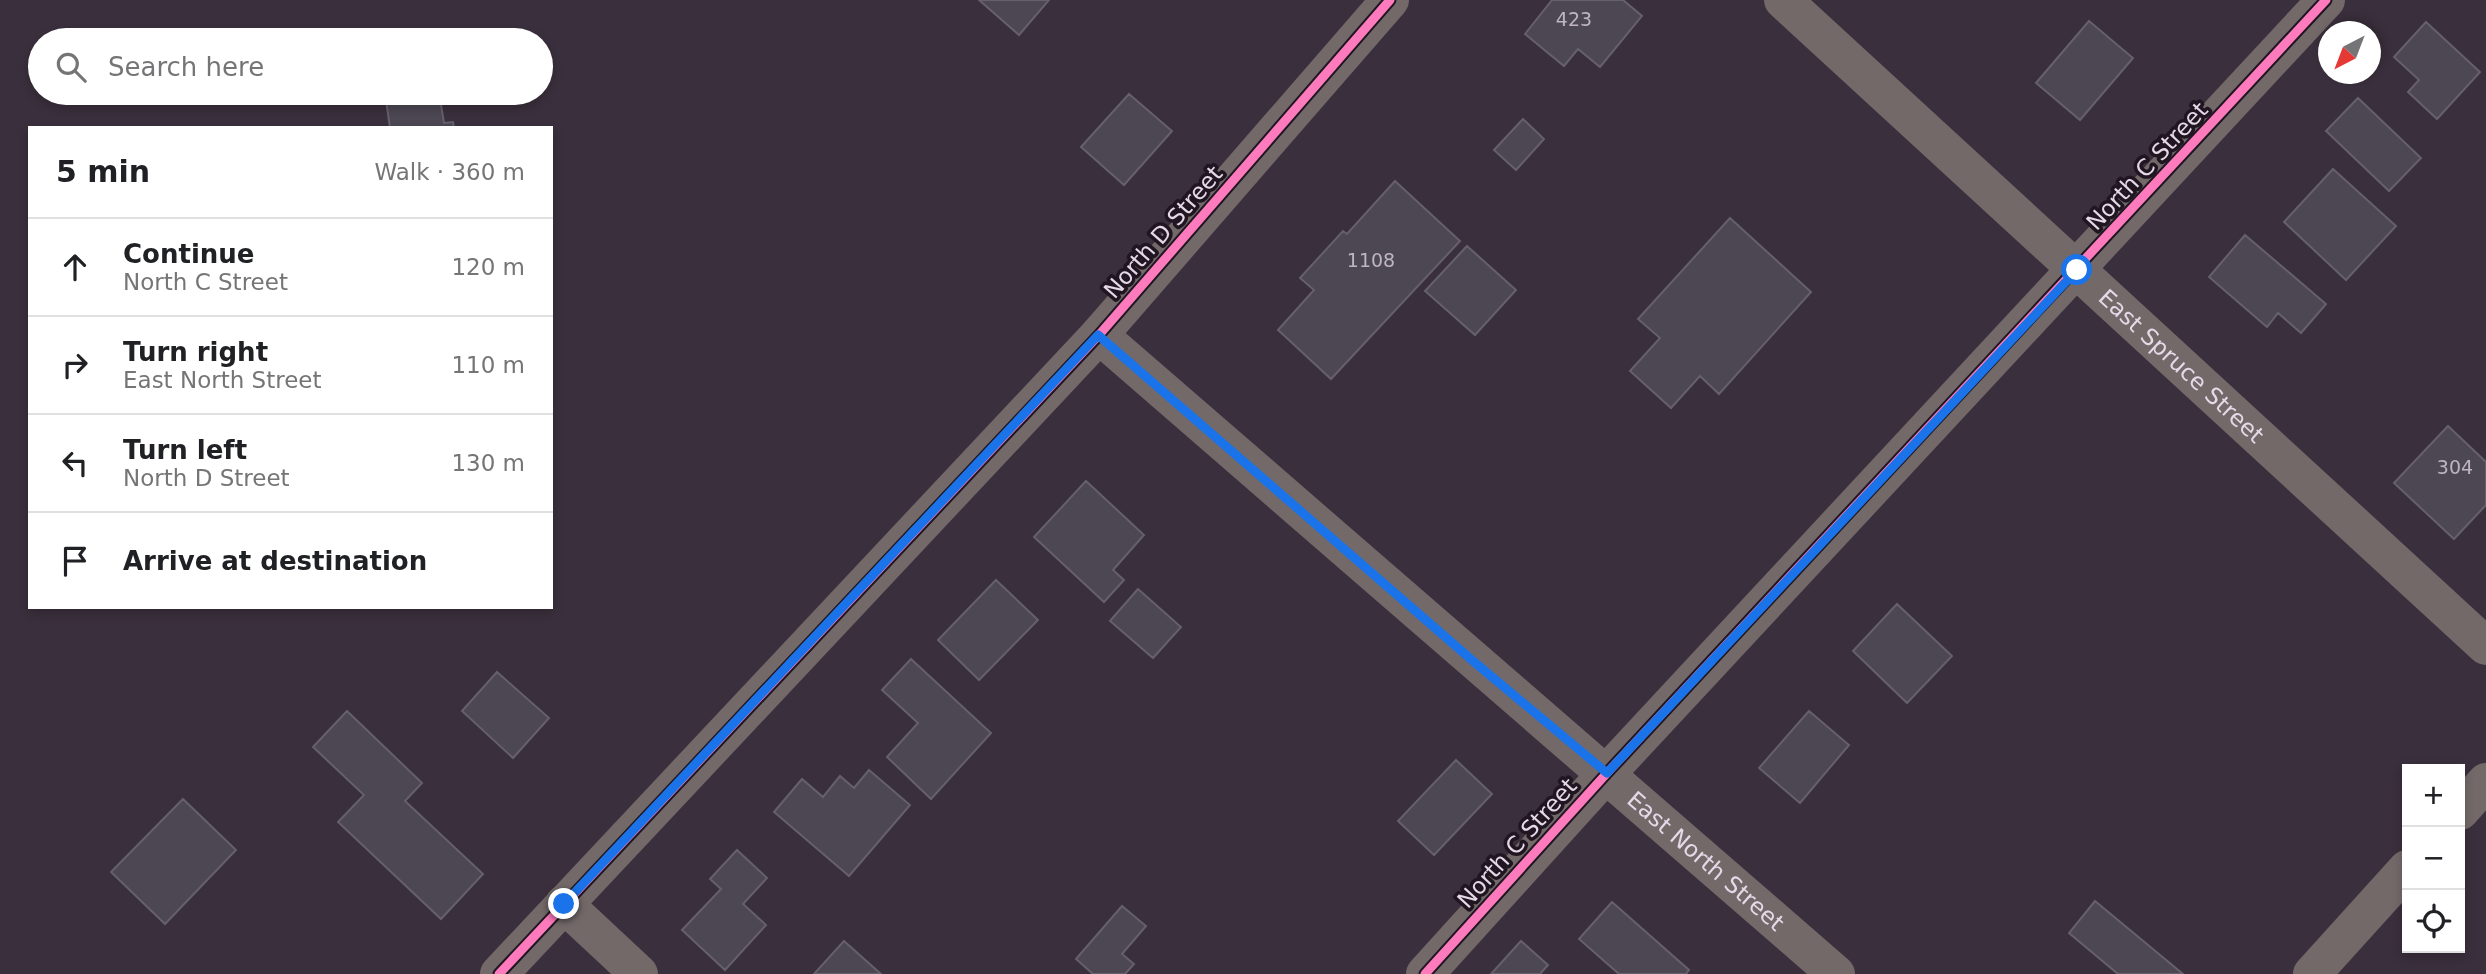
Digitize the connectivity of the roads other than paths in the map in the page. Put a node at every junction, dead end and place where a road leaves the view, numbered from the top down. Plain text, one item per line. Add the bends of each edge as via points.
1 (1390, 0) edge
2 (1783, 0) edge
3 (2326, 0) edge
4 (2077, 270) junction
5 (1098, 335) junction
6 (2486, 646) edge
7 (1607, 773) junction
8 (2486, 782) edge
9 (2465, 805) edge
10 (2402, 875) edge
11 (564, 904) junction
12 (499, 974) edge
13 (639, 974) edge
14 (1425, 974) edge
15 (1836, 974) edge
16 (2312, 974) edge

1 - 5 street, North D Street
2 - 4 street, East Spruce Street
3 - 4 street, North C Street
4 - 6 street, East Spruce Street
4 - 7 street, North C Street
5 - 7 street, East North Street
5 - 11 street, North D Street
7 - 14 street, North C Street
7 - 15 street, East North Street
8 - 9 street
10 - 16 street
11 - 12 street, North D Street
11 - 13 street

